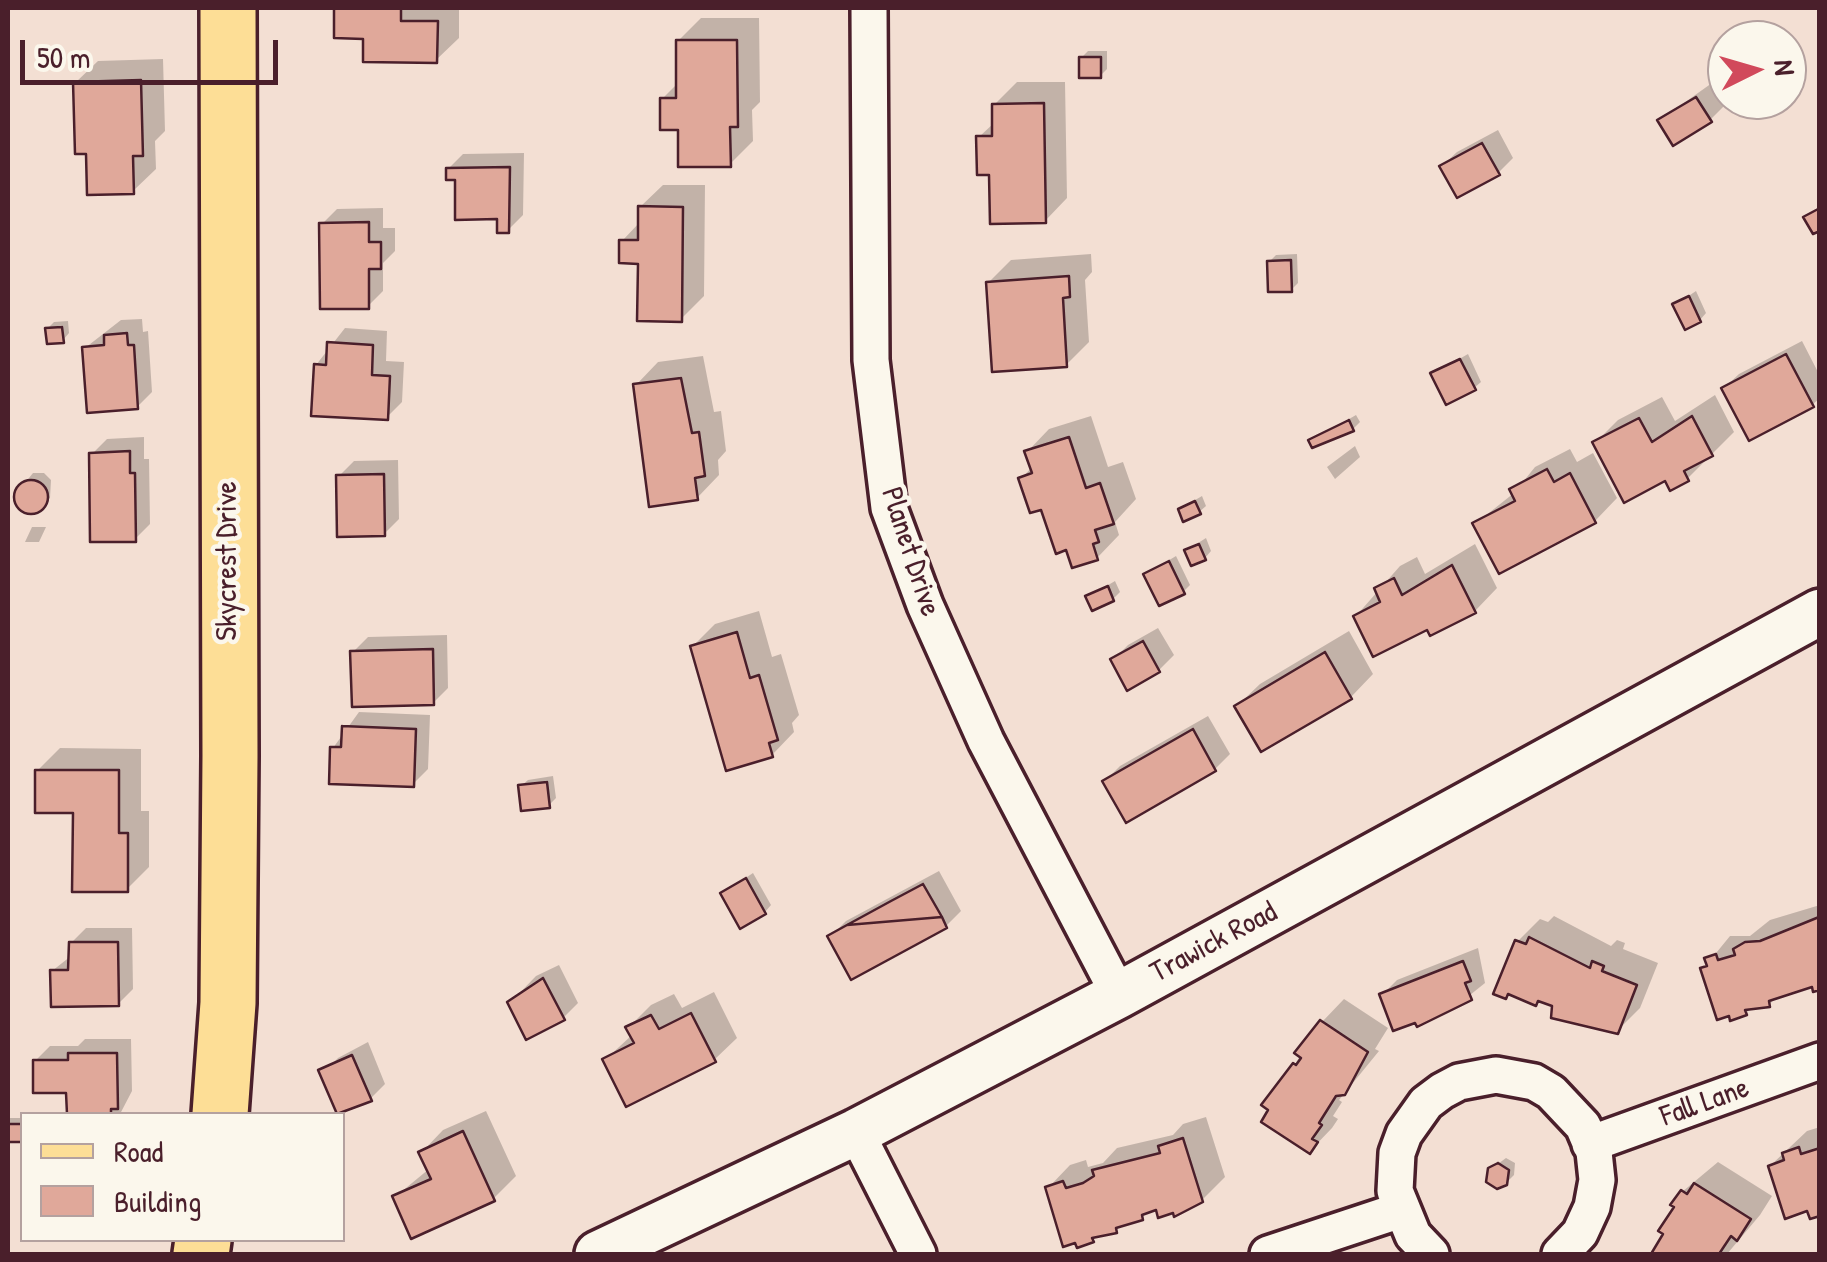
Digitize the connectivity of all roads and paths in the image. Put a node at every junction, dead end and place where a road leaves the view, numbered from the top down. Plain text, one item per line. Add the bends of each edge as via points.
1 (228, 8) edge
2 (868, 8) edge
3 (1820, 612) edge
4 (1119, 994) junction
5 (1820, 1061) edge
6 (220, 1112) edge
7 (856, 1132) junction
8 (1590, 1144) junction
9 (1400, 1210) junction
10 (598, 1254) edge
11 (918, 1254) edge
12 (1268, 1254) edge
13 (1431, 1254) edge
14 (1560, 1254) edge

1 - 6 main road, Skycrest Drive via 230,851
2 - 4 street, Planet Drive via 872,360 890,508 986,741
3 - 4 street, Trawick Road
4 - 7 street, Trawick Road
5 - 8 street, Fall Lane
7 - 10 street, Trawick Road
7 - 11 street
8 - 9 street via 1566,1104 1534,1082 1496,1075 1458,1082 1426,1102 1404,1134 1395,1172
8 - 14 street via 1597,1180 1592,1207
9 - 12 street
9 - 13 street

